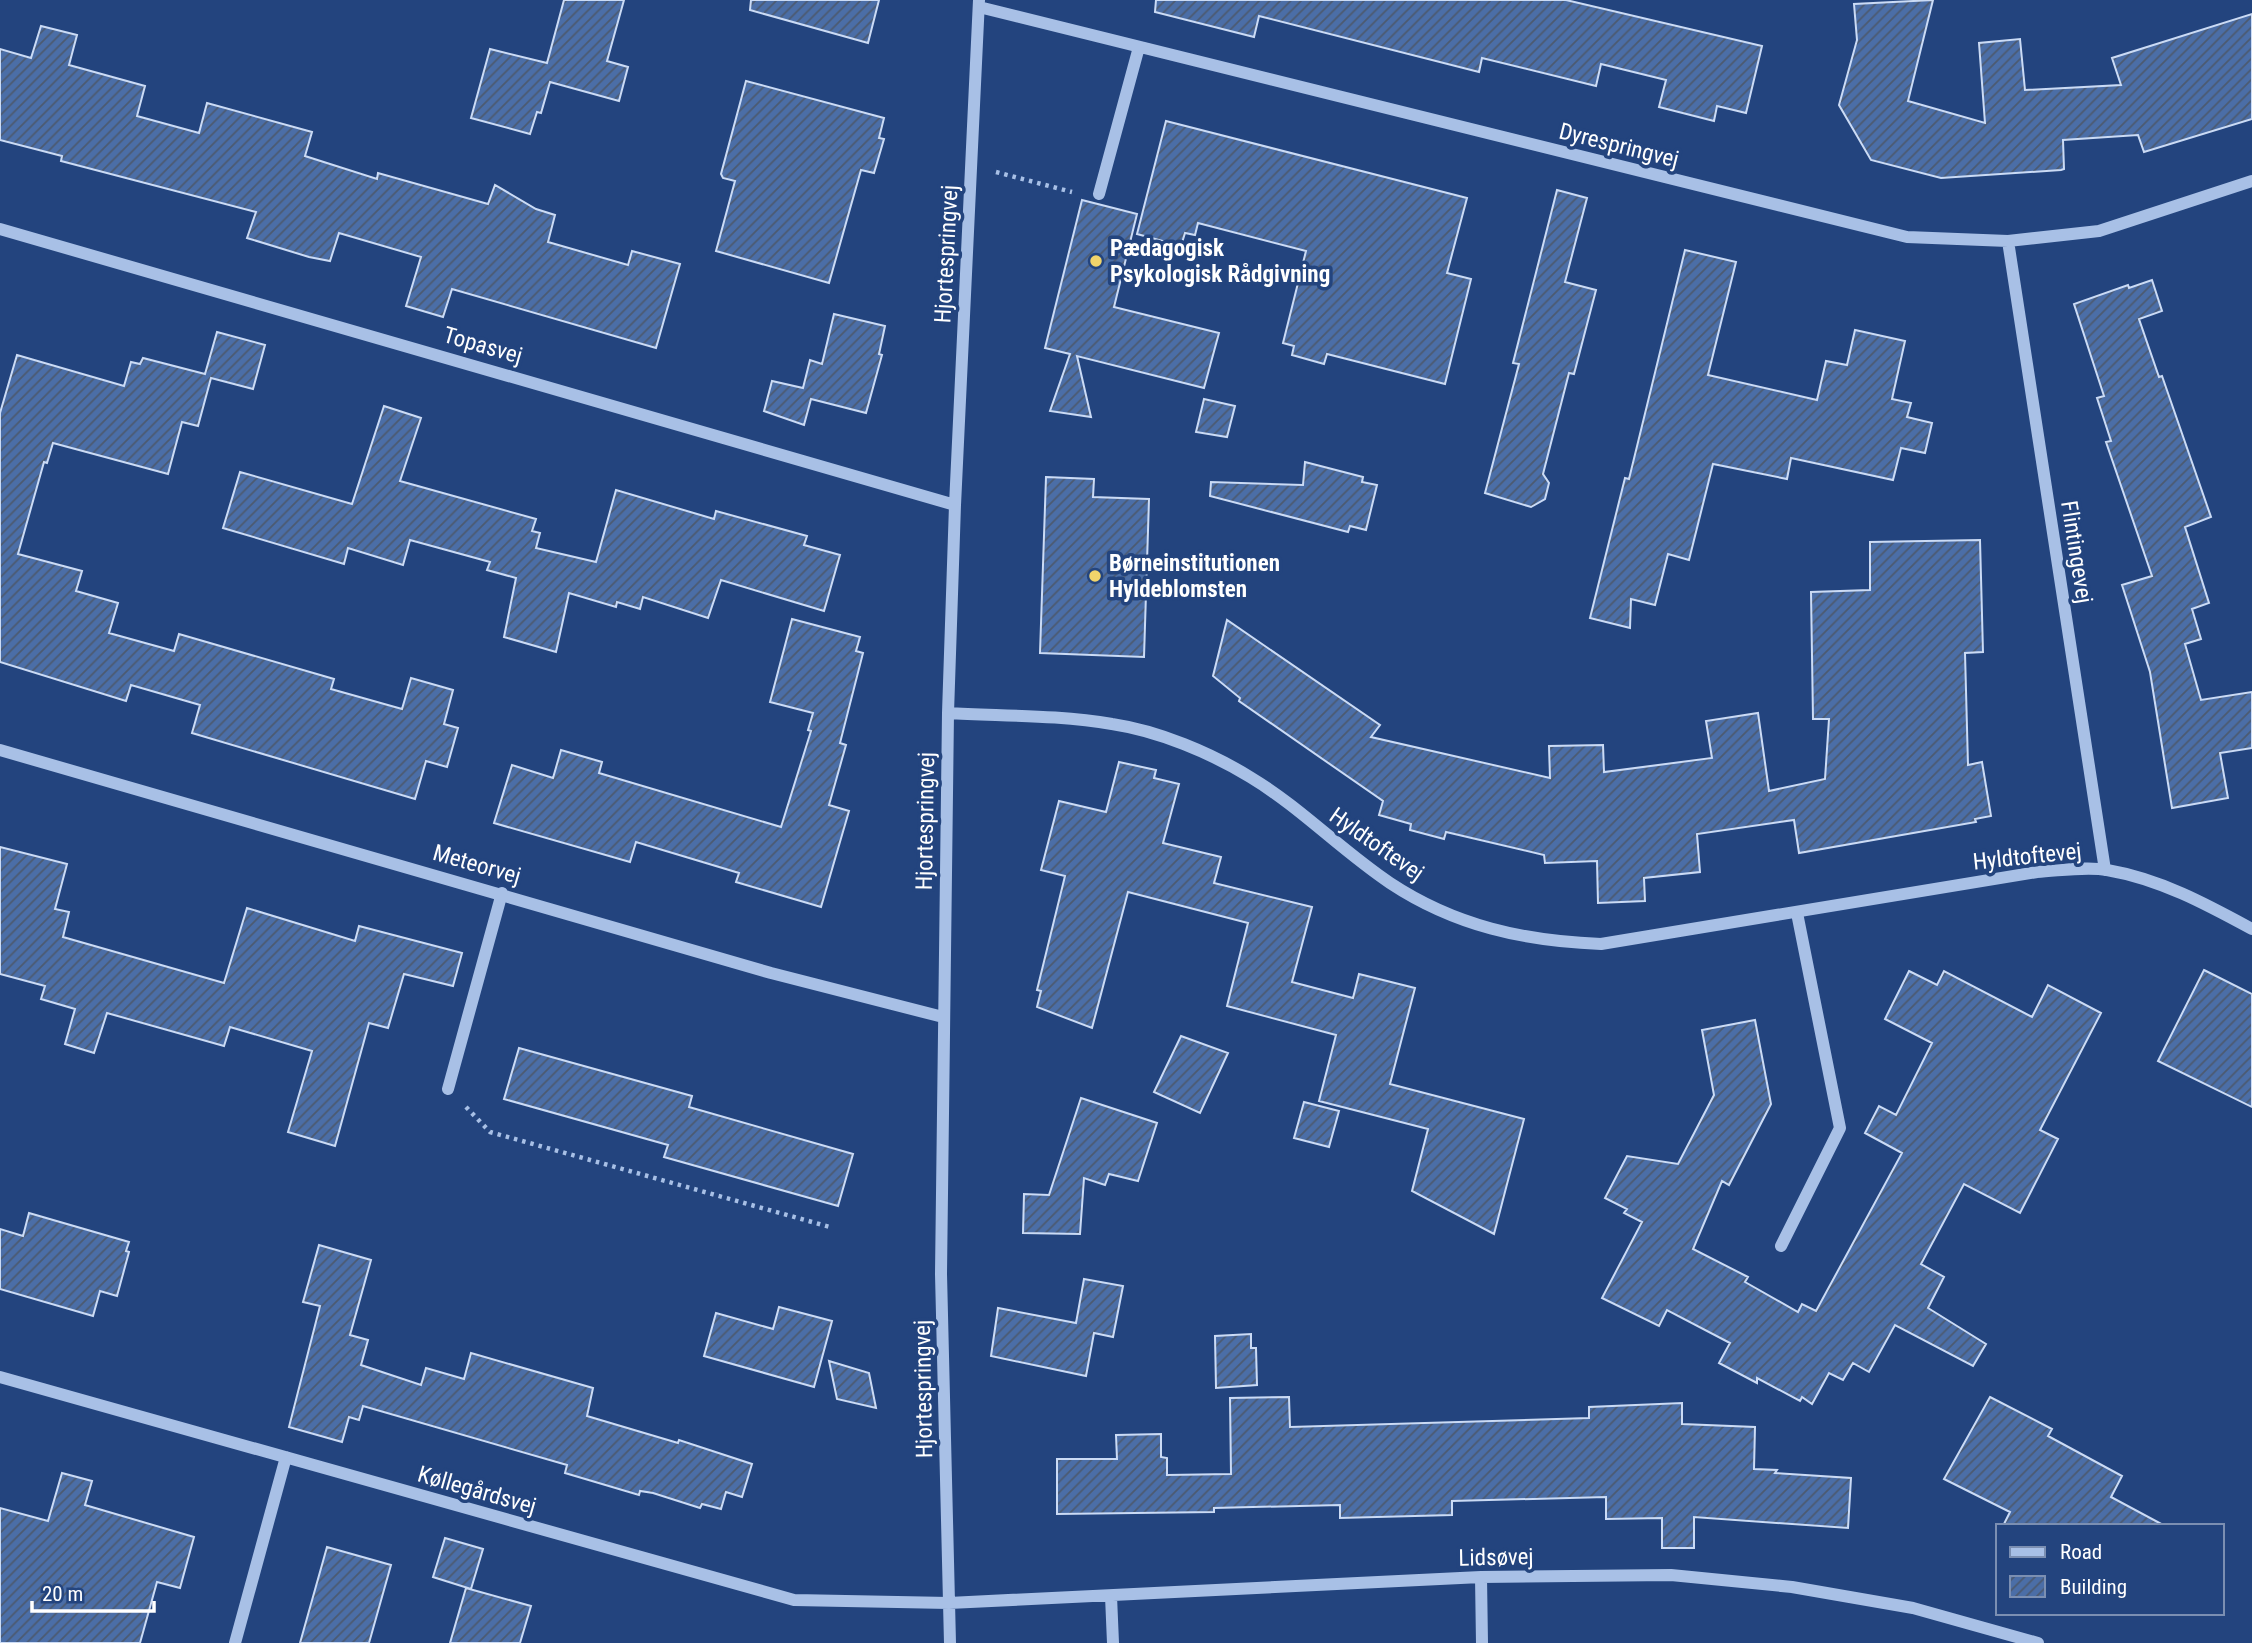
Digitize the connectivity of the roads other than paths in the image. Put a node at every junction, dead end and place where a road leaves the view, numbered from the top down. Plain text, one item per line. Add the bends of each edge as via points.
1 (979, 4) edge
2 (1139, 47) junction
3 (2252, 181) edge
4 (1099, 194) road end
5 (0, 229) edge
6 (2008, 241) junction
7 (955, 505) junction
8 (948, 713) junction
9 (0, 750) edge
10 (2105, 870) junction
11 (502, 893) junction
12 (1797, 913) junction
13 (2252, 929) edge
14 (943, 1017) junction
15 (448, 1089) road end
16 (1781, 1246) dead end
17 (0, 1377) edge
18 (286, 1457) junction
19 (1481, 1577) junction
20 (1111, 1596) junction
21 (949, 1603) junction
22 (234, 1643) edge
23 (950, 1643) edge
24 (1113, 1643) edge
25 (1482, 1643) edge
26 (2038, 1643) edge

1 - 2 street, Dyrespringvej
1 - 7 street, Hjortespringvej
2 - 4 street
2 - 6 street, Dyrespringvej via 1907,237
3 - 6 street, Dyrespringvej via 2099,231
5 - 7 street, Topasvej
6 - 10 street, Flintingevej
7 - 8 street, Hjortespringvej
8 - 12 street, Hyldtoftevej via 1113,724 1178,743 1251,778 1391,883 1439,911 1491,931 1545,942 1601,944
8 - 14 street, Hjortespringvej
9 - 11 street, Meteorvej
10 - 12 street, Hyldtoftevej via 2037,872
10 - 13 street, Hyldtoftevej via 2190,896
11 - 14 street, Meteorvej via 771,973
11 - 15 street
12 - 16 street via 1840,1128
14 - 21 street, Hjortespringvej via 941,1274
17 - 18 street, Køllegårdsvej
18 - 21 street, Køllegårdsvej via 794,1600
18 - 22 street
19 - 20 street, Lidsøvej
19 - 25 street
19 - 26 street, Lidsøvej via 1671,1576 1792,1587 1913,1608
20 - 21 street, Lidsøvej
20 - 24 street
21 - 23 street, Hjortespringvej

